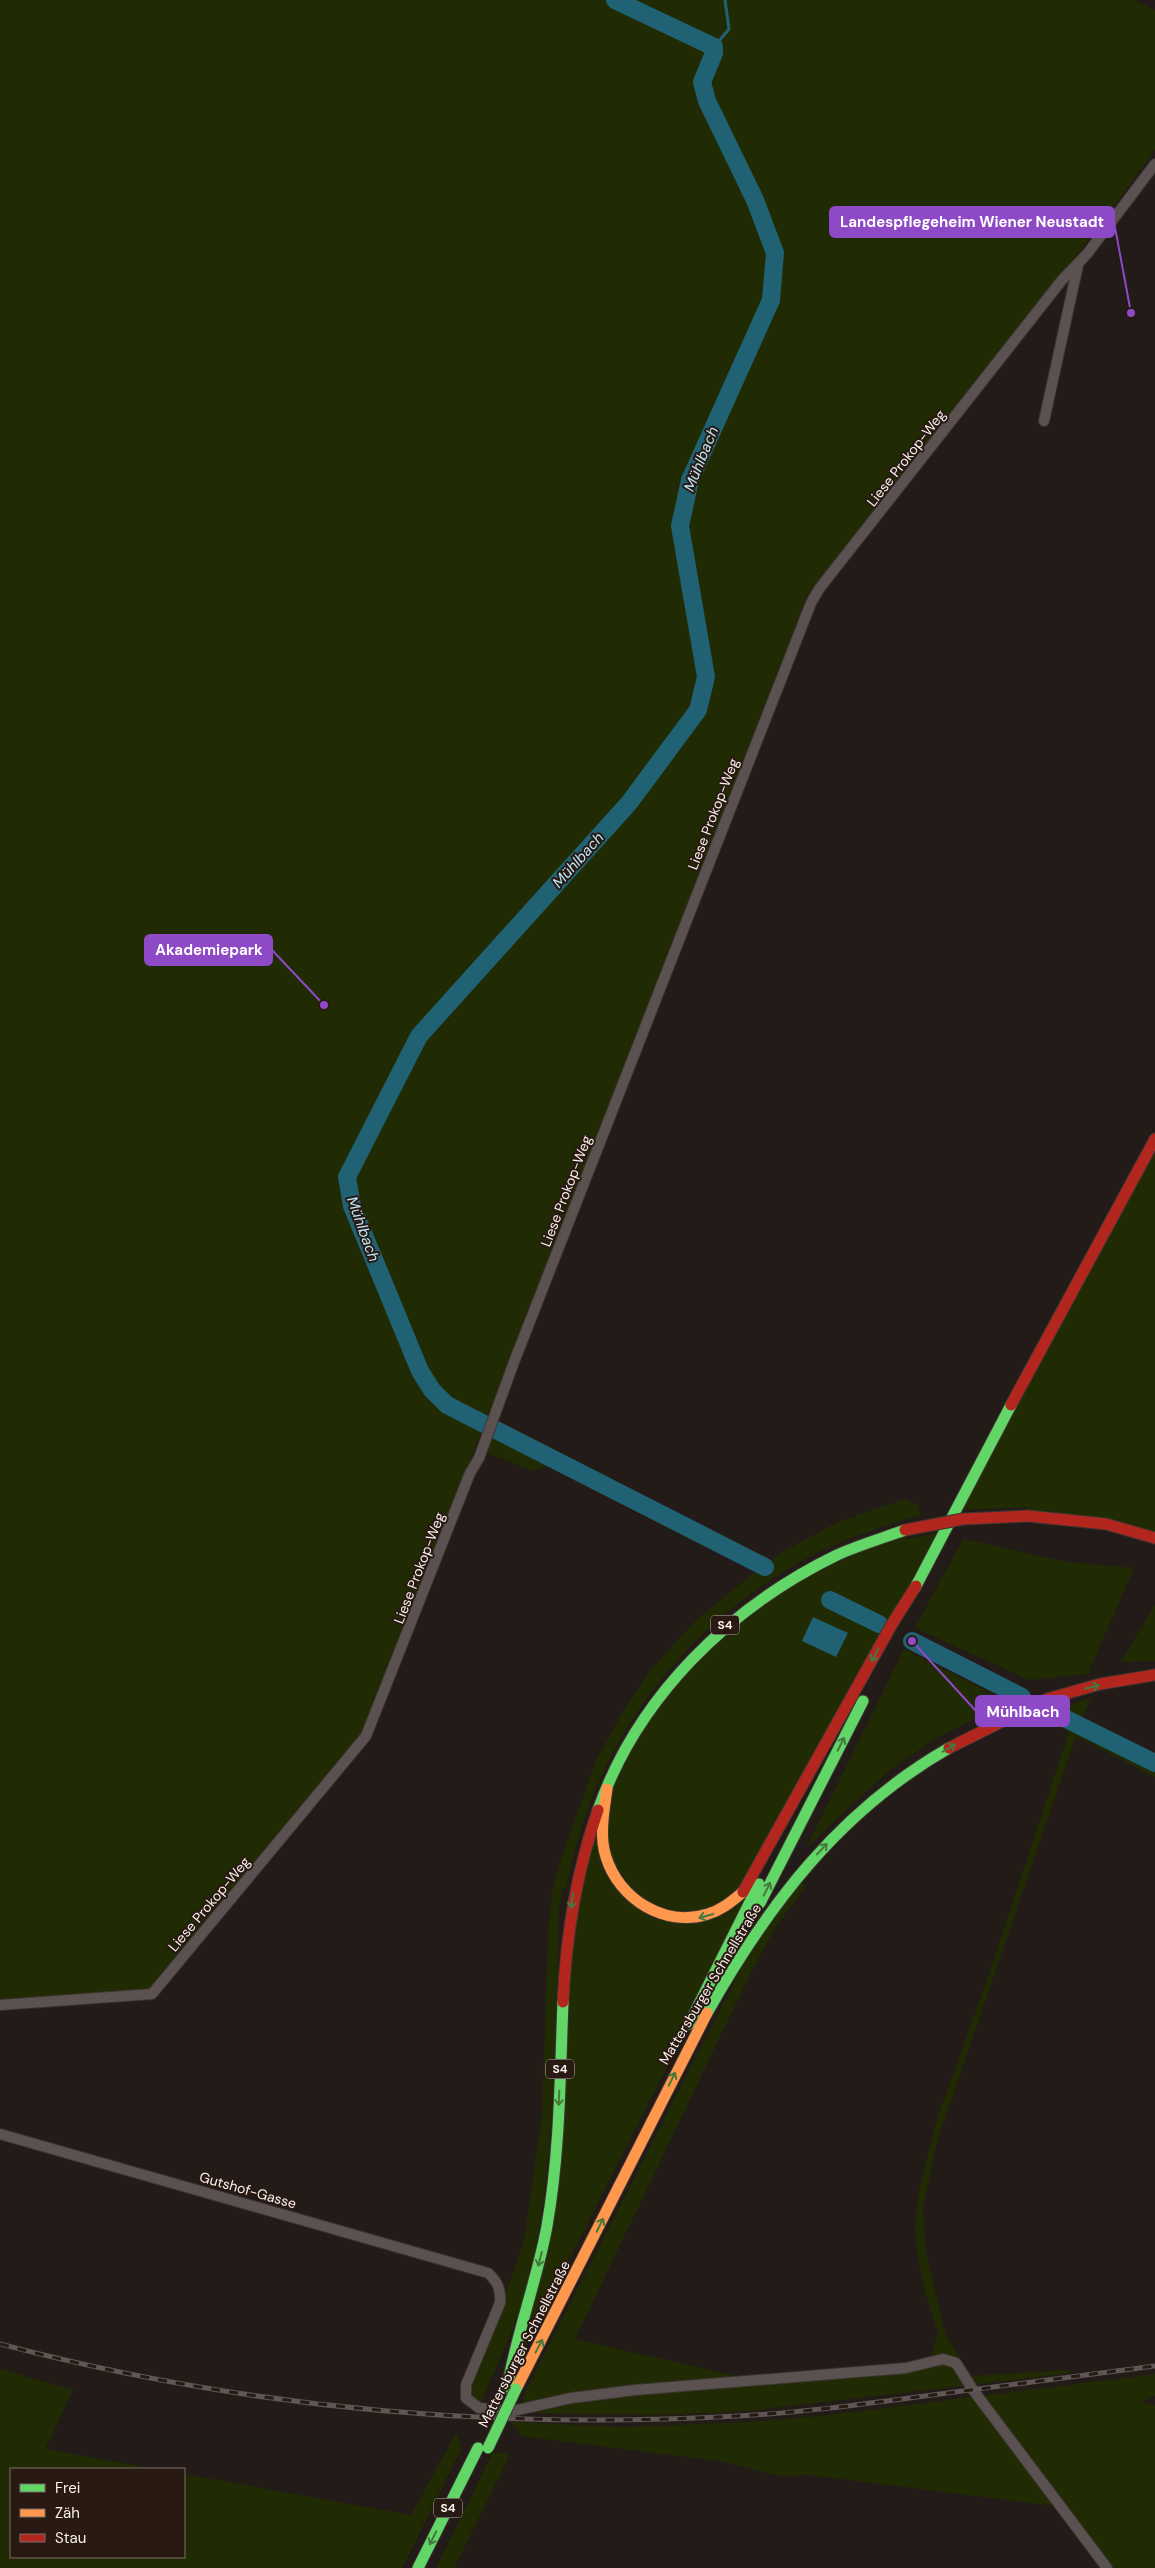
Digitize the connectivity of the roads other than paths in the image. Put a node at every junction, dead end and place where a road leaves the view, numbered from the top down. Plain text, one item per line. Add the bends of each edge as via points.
1 (1155, 164) edge
2 (1078, 264) junction
3 (1044, 421) dead end
4 (1155, 1140) edge
5 (1155, 1538) edge
6 (907, 1603) junction
7 (1155, 1675) edge
8 (858, 1687) junction
9 (607, 1789) junction
10 (0, 2005) edge
11 (690, 2042) junction
12 (0, 2134) edge
13 (512, 2389) junction
14 (483, 2448) junction
15 (418, 2568) edge
16 (429, 2568) edge
17 (1107, 2568) edge

1 - 2 street, Liese Prokop-Weg
2 - 3 street, Liese Prokop-Weg
2 - 10 street, Liese Prokop-Weg via 1062,280 819,588 811,603 487,1436 366,1736 156,1991 145,1996
4 - 6 highway via 1045,1340
5 - 9 highway, Mattersburger Schnellstraße / S4, bridge via 1106,1524 1028,1516 962,1519 905,1530 852,1548 766,1594 727,1624 679,1671 625,1748
6 -> 8 highway
11 -> 6 highway via 901,1628
11 -> 7 highway, Mattersburger Schnellstraße / S4 via 761,1924 796,1878 834,1837 882,1794 938,1754 997,1721 1045,1700 1094,1686
8 -> 9 highway via 751,1883 737,1899 719,1911 697,1918 670,1917 646,1907 624,1888 610,1866 604,1848
8 - 13 highway
9 -> 13 highway, Mattersburger Schnellstraße / S4 via 587,1833 578,1866 563,1985 553,2184 544,2242 513,2352
13 -> 11 highway, Mattersburger Schnellstraße / S4 via 571,2284
12 - 17 street, Gutshof-Gasse via 488,2273 501,2291 500,2303 466,2385 466,2398 479,2408 513,2411 580,2396 906,2368 943,2359 956,2363
13 - 14 highway, Mattersburger Schnellstraße / S4
14 -> 15 highway, Mattersburger Schnellstraße / S4
14 - 16 highway, Mattersburger Schnellstraße / S4

